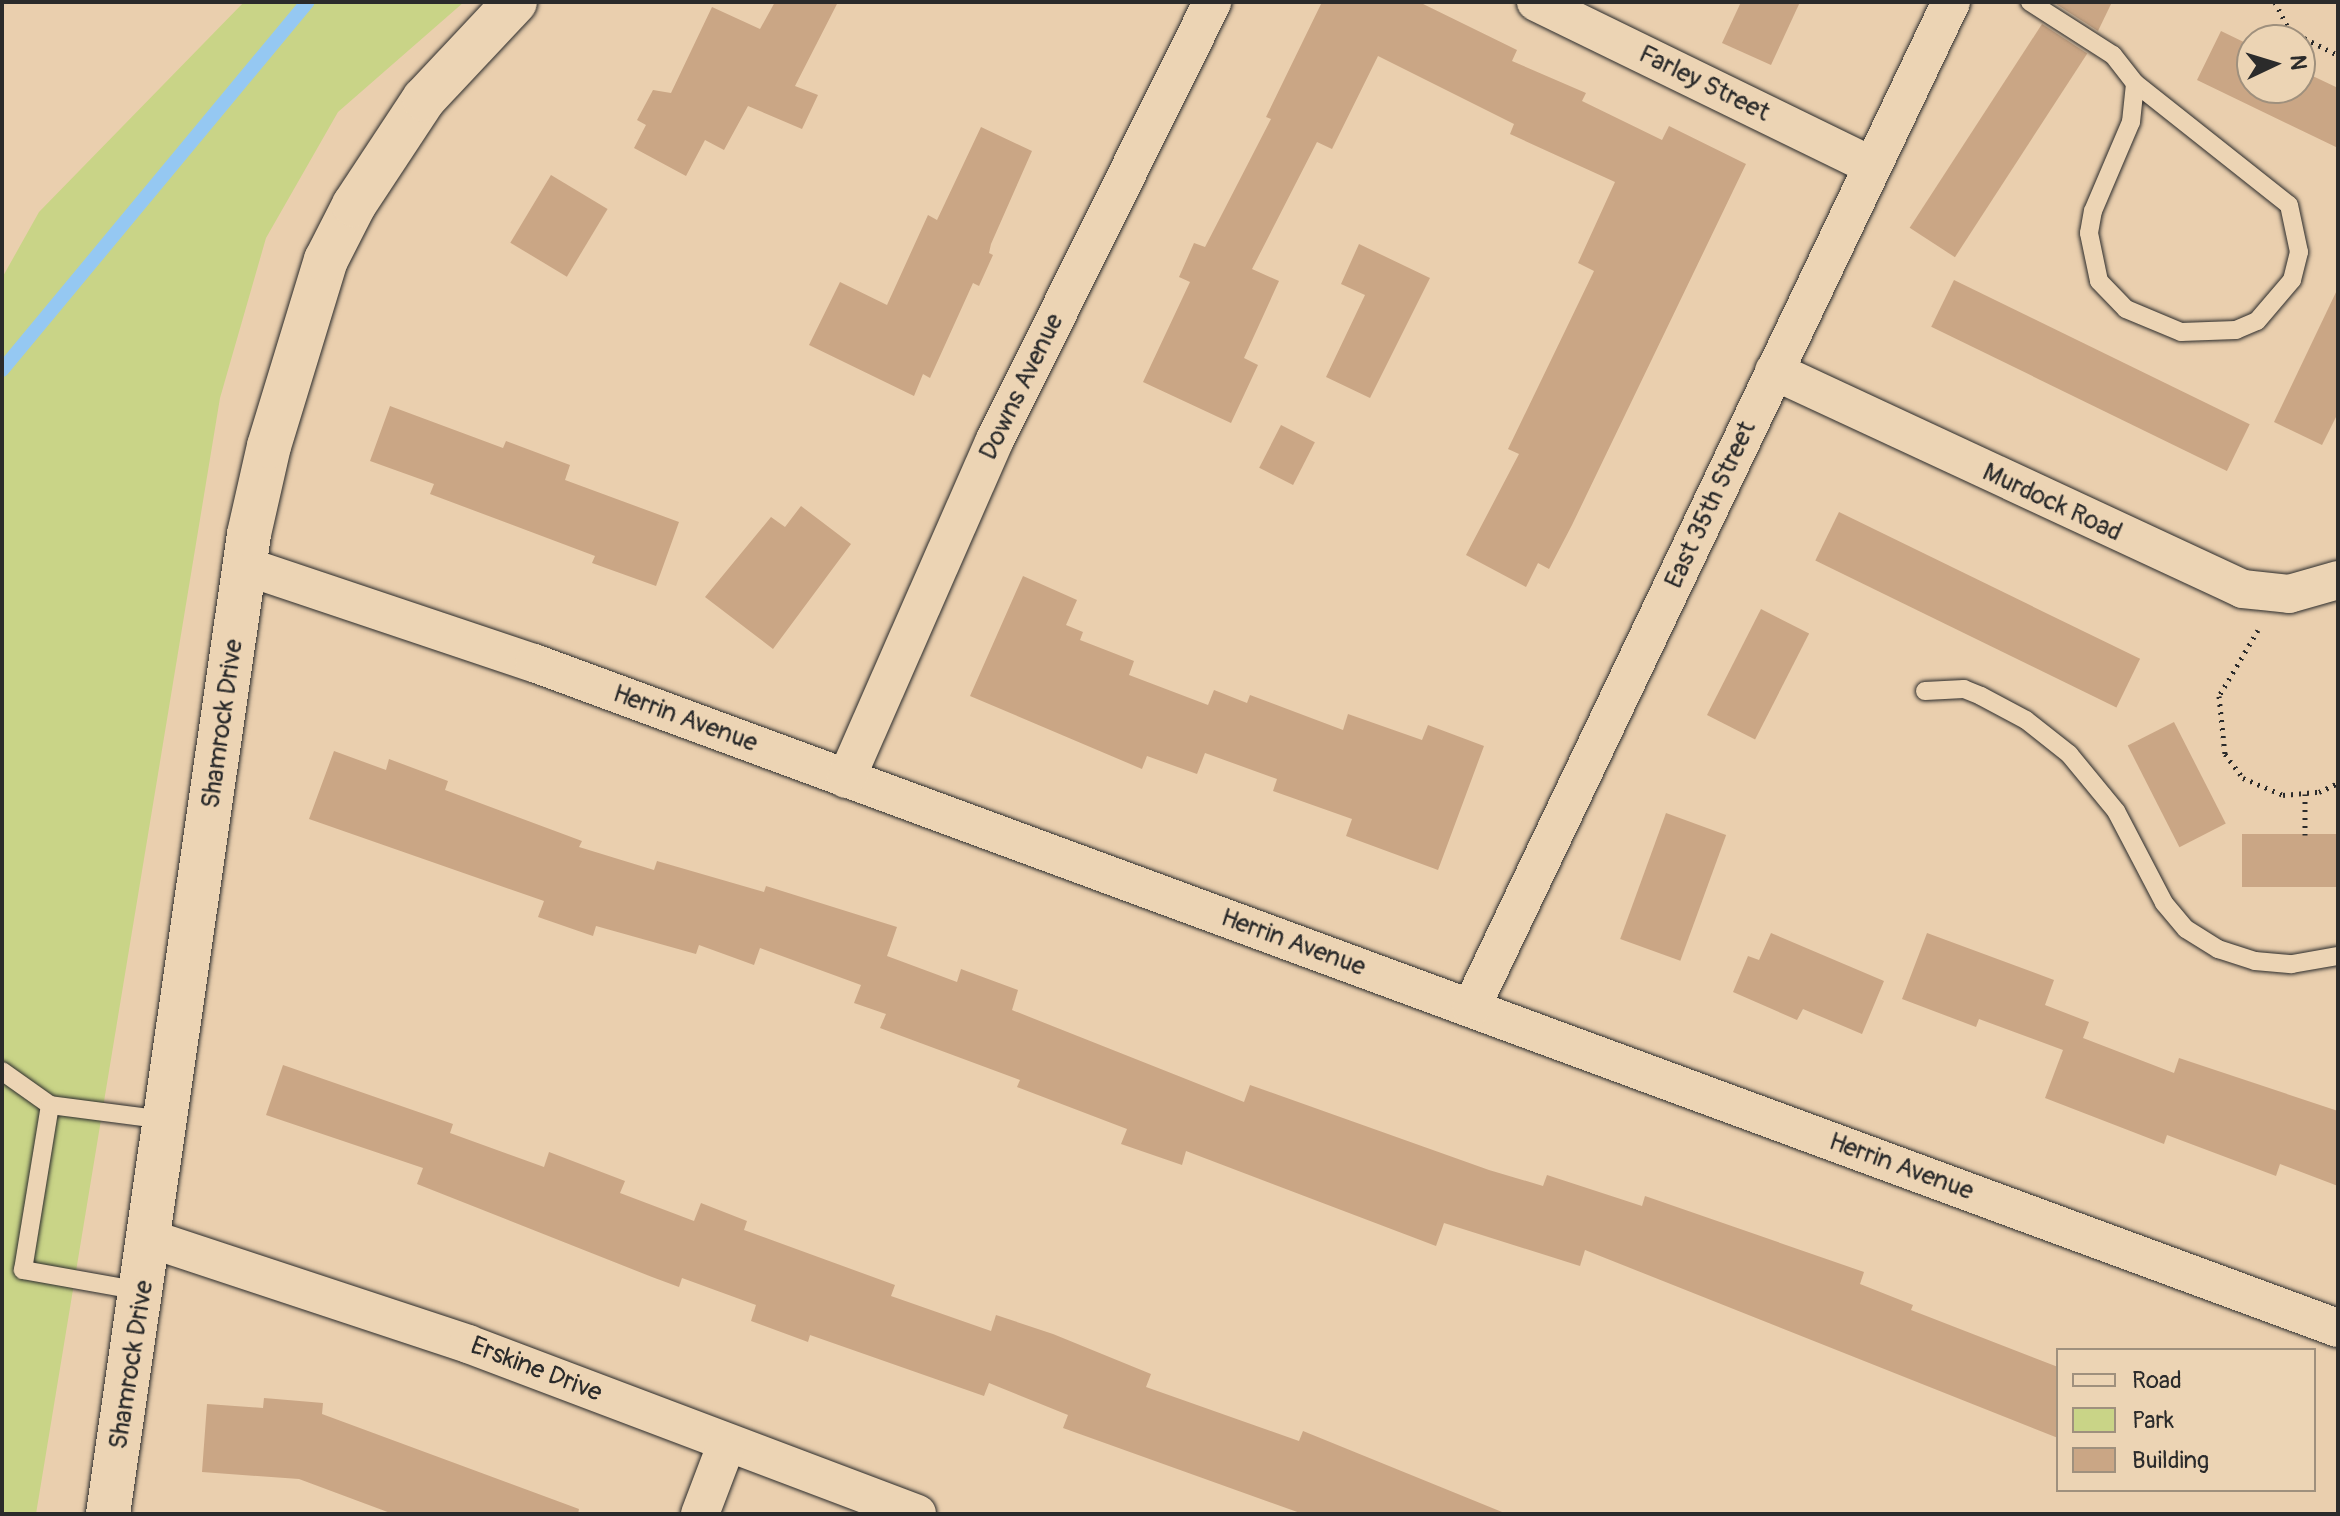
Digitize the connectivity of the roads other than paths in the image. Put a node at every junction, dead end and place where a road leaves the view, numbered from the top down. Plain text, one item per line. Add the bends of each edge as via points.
1 (515, 2) edge
2 (1212, 2) edge
3 (1536, 2) edge
4 (1951, 2) edge
5 (2030, 2) edge
6 (2135, 83) junction
7 (1872, 166) junction
8 (1774, 371) junction
9 (245, 566) junction
10 (2338, 580) edge
11 (1925, 691) dead end
12 (846, 779) junction
13 (2338, 956) edge
14 (1471, 1008) junction
15 (2, 1071) edge
16 (50, 1105) junction
17 (168, 1120) junction
18 (151, 1239) junction
19 (144, 1292) junction
20 (2338, 1328) edge
21 (727, 1443) junction
22 (108, 1514) edge
23 (700, 1514) edge
24 (917, 1514) edge

1 - 9 street, Shamrock Drive via 407,121 326,260 269,446
2 - 12 street, Downs Avenue via 994,442
3 - 7 street, Farley Street
4 - 7 street, East 35th Street
5 - 6 lane via 2113,55
6 - 6 lane via 2289,205 2299,252 2280,298 2257,321 2236,330 2181,332 2126,309 2099,281 2091,249 2093,211 2131,122
7 - 8 street, East 35th Street
8 - 10 street, Murdock Road via 2243,589 2289,594
8 - 14 street, East 35th Street
9 - 12 street, Herrin Avenue via 534,663
9 - 17 street, Shamrock Drive
11 - 13 lane via 1964,689 1981,696 2026,720 2069,754 2109,800 2164,903 2186,929 2218,949 2255,961 2292,964
12 - 14 street, Herrin Avenue
14 - 20 street, Herrin Avenue
15 - 16 lane
16 - 17 lane
16 - 19 lane via 23,1270
17 - 18 street, Shamrock Drive
18 - 19 street, Shamrock Drive
18 - 21 street, Erskine Drive via 468,1344
19 - 22 street, Shamrock Drive
21 - 23 street
21 - 24 street, Erskine Drive

